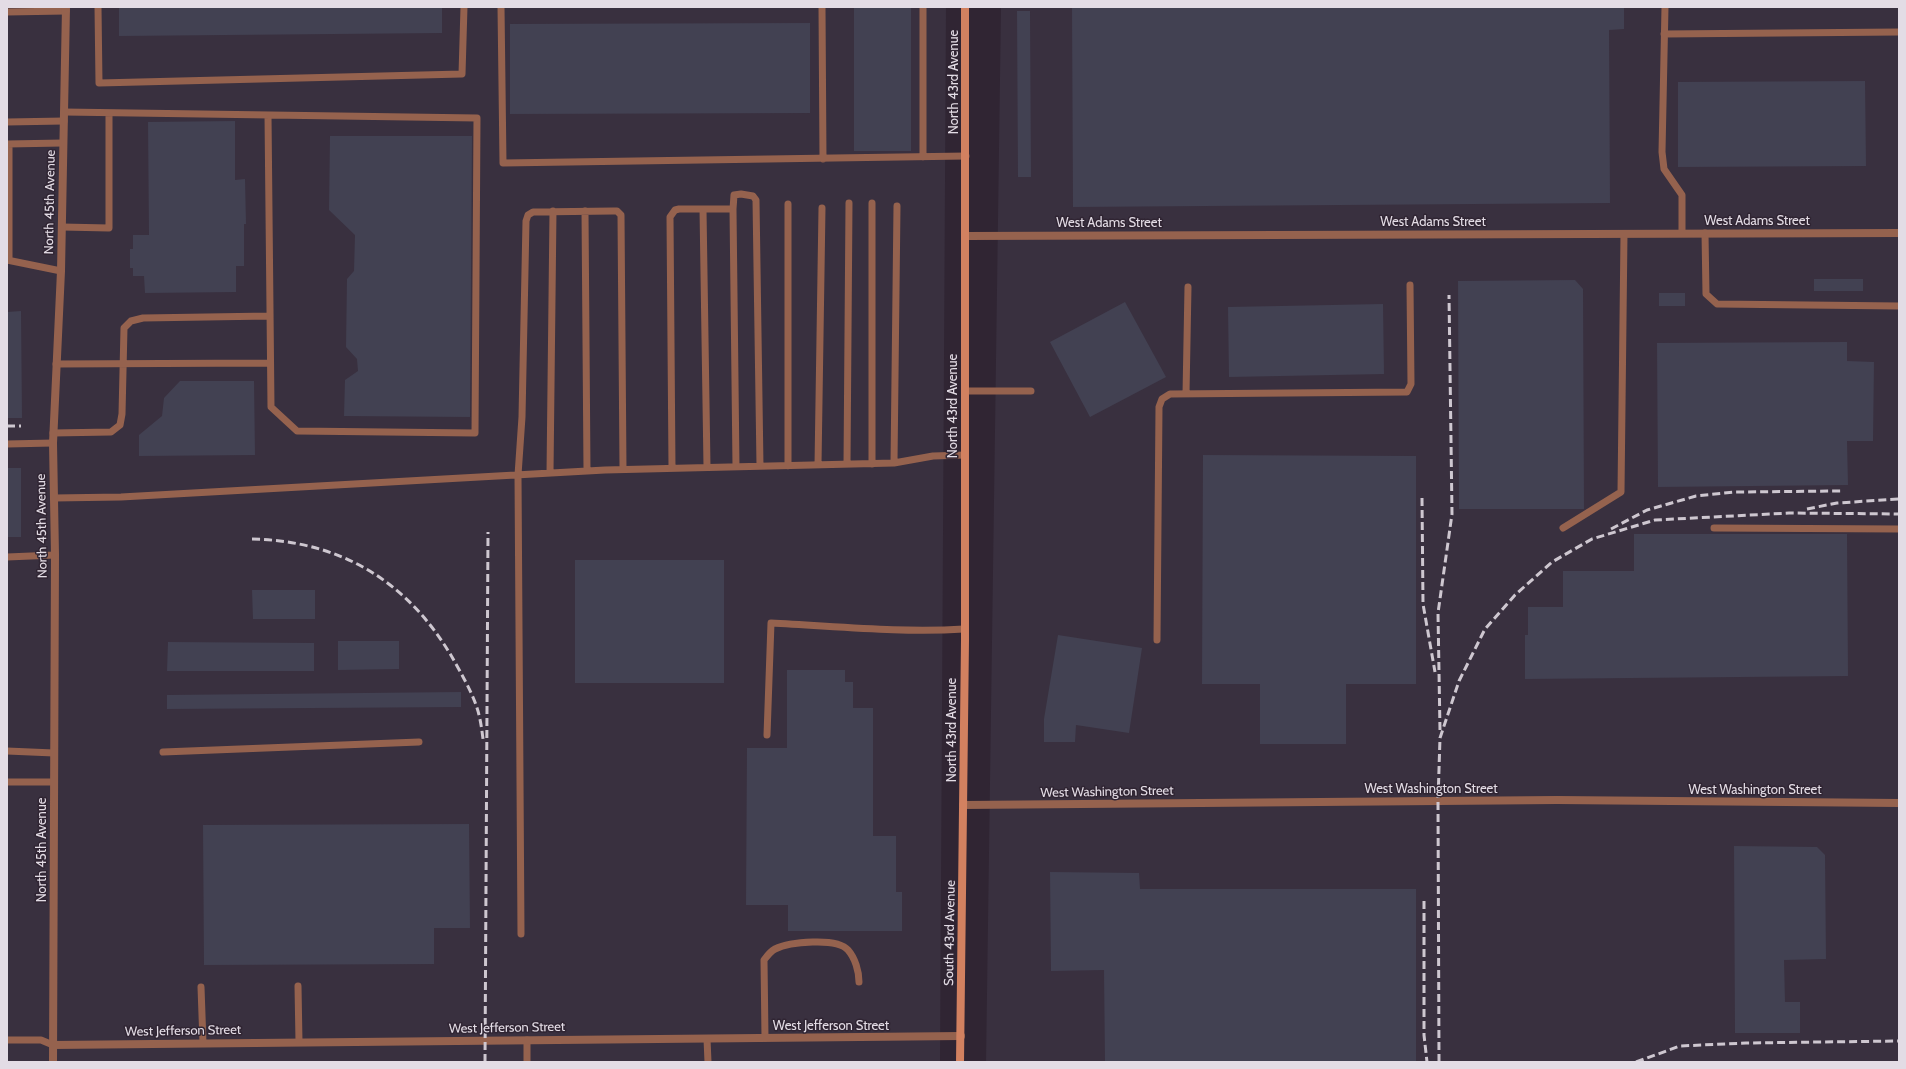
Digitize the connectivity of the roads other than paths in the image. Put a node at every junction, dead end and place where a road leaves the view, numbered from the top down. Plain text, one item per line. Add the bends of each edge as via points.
1 (98, 7) edge
2 (464, 7) edge
3 (501, 7) edge
4 (822, 7) edge
5 (923, 7) edge
6 (965, 7) edge
7 (1665, 7) edge
8 (66, 9) edge
9 (31, 10) edge
10 (7, 12) edge
11 (1899, 32) edge
12 (1664, 34) junction
13 (109, 113) junction
14 (268, 115) junction
15 (64, 117) junction
16 (7, 122) edge
17 (63, 143) junction
18 (8, 144) edge
19 (966, 156) junction
20 (923, 157) junction
21 (823, 159) junction
22 (849, 203) dead end
23 (872, 203) dead end
24 (788, 204) dead end
25 (897, 206) dead end
26 (822, 208) dead end
27 (703, 209) junction
28 (733, 209) junction
29 (553, 211) junction
30 (585, 211) junction
31 (62, 227) junction
32 (1682, 233) junction
33 (1705, 233) junction
34 (1899, 233) edge
35 (1624, 234) junction
36 (966, 236) junction
37 (8, 260) edge
38 (61, 271) junction
39 (1410, 285) dead end
40 (1188, 287) dead end
41 (1899, 306) edge
42 (270, 316) junction
43 (270, 362) junction
44 (122, 363) junction
45 (56, 364) junction
46 (965, 391) junction
47 (1032, 391) dead end
48 (1186, 394) junction
49 (53, 433) junction
50 (53, 443) junction
51 (7, 444) edge
52 (965, 455) junction
53 (894, 463) junction
54 (848, 464) junction
55 (872, 464) junction
56 (818, 465) junction
57 (760, 466) junction
58 (788, 466) junction
59 (736, 467) junction
60 (672, 468) junction
61 (707, 468) junction
62 (623, 469) junction
63 (587, 471) junction
64 (550, 473) junction
65 (518, 475) junction
66 (54, 498) junction
67 (1563, 528) dead end
68 (1714, 528) dead end
69 (1899, 529) edge
70 (55, 555) junction
71 (7, 557) edge
72 (964, 629) junction
73 (1157, 640) dead end
74 (767, 735) dead end
75 (420, 742) dead end
76 (7, 751) edge
77 (163, 752) dead end
78 (54, 753) junction
79 (7, 782) edge
80 (54, 782) junction
81 (1899, 803) edge
82 (963, 805) junction
83 (522, 934) dead end
84 (859, 982) dead end
85 (298, 986) dead end
86 (201, 987) dead end
87 (961, 1036) junction
88 (765, 1038) junction
89 (707, 1039) junction
90 (7, 1040) edge
91 (527, 1040) junction
92 (300, 1042) junction
93 (203, 1043) junction
94 (54, 1045) junction
95 (53, 1062) edge
96 (527, 1062) edge
97 (708, 1062) edge
98 (960, 1062) edge

1 - 2 lane via 99,83 462,74
3 - 21 lane via 503,164
4 - 21 lane
5 - 20 lane
6 - 19 main road, North 43rd Avenue
7 - 12 lane
8 - 9 lane
8 - 15 street, North 45th Avenue
9 - 10 lane
11 - 12 lane
12 - 32 lane via 1662,152 1664,169 1682,195
13 - 14 lane
13 - 15 lane
13 - 31 lane via 109,228
14 - 42 lane
14 - 43 lane via 477,118 475,433 297,431 270,407
15 - 16 lane
15 - 17 street, North 45th Avenue
17 - 18 lane
17 - 31 street, North 45th Avenue
18 - 37 lane
19 - 20 lane
19 - 36 main road, North 43rd Avenue
20 - 21 lane
22 - 54 lane
23 - 55 lane
24 - 58 lane
25 - 53 lane
26 - 56 lane
27 - 28 lane
27 - 60 lane via 679,209 670,217
27 - 61 lane
28 - 57 lane via 734,195 747,194 756,198
28 - 59 lane
29 - 30 lane
29 - 64 lane
29 - 65 lane via 533,212 528,215 526,221 522,418
30 - 62 lane via 617,211 622,219
30 - 63 lane
31 - 38 street, North 45th Avenue
32 - 33 street, West Adams Street
32 - 35 street, West Adams Street
33 - 34 street, West Adams Street
33 - 41 lane via 1706,294 1717,304
35 - 36 street, West Adams Street
35 - 67 lane via 1621,492
36 - 46 main road, North 43rd Avenue
37 - 38 lane
38 - 45 street, North 45th Avenue
39 - 48 lane via 1411,384 1407,392
40 - 48 lane
42 - 43 lane
42 - 44 lane via 143,318 131,321 124,328
43 - 44 lane
44 - 45 lane
44 - 49 lane via 120,425 111,432
45 - 49 street, North 45th Avenue
46 - 47 lane
46 - 52 main road, North 43rd Avenue
48 - 73 lane via 1170,394 1162,399 1159,407
49 - 50 street, North 45th Avenue
50 - 51 lane
50 - 66 street, North 45th Avenue
52 - 53 lane via 933,456
52 - 72 main road, North 43rd Avenue
53 - 55 lane
54 - 55 lane
54 - 56 lane
56 - 58 lane
57 - 58 lane
57 - 59 lane
59 - 61 lane
60 - 61 lane
60 - 62 lane
62 - 63 lane
63 - 64 lane
64 - 65 lane
65 - 66 lane via 121,497
65 - 83 lane
66 - 70 street, North 45th Avenue
68 - 69 lane
70 - 71 lane
70 - 78 street, North 45th Avenue
72 - 74 lane via 875,629 771,623
72 - 82 main road, North 43rd Avenue
75 - 77 lane
76 - 78 lane
78 - 80 street, North 45th Avenue
79 - 80 lane
80 - 94 street, North 45th Avenue
81 - 82 street, West Washington Street via 1557,800
82 - 87 main road, South 43rd Avenue
84 - 88 lane via 858,971 847,949 833,942 793,944 774,949 764,960
85 - 92 lane
86 - 93 lane
87 - 88 street, West Jefferson Street
87 - 98 main road, South 43rd Avenue
88 - 89 street, West Jefferson Street
89 - 91 street, West Jefferson Street
89 - 97 lane
90 - 94 lane via 41,1040
91 - 92 street, West Jefferson Street
91 - 96 lane
92 - 93 street, West Jefferson Street
93 - 94 street, West Jefferson Street
94 - 95 street, North 45th Avenue

